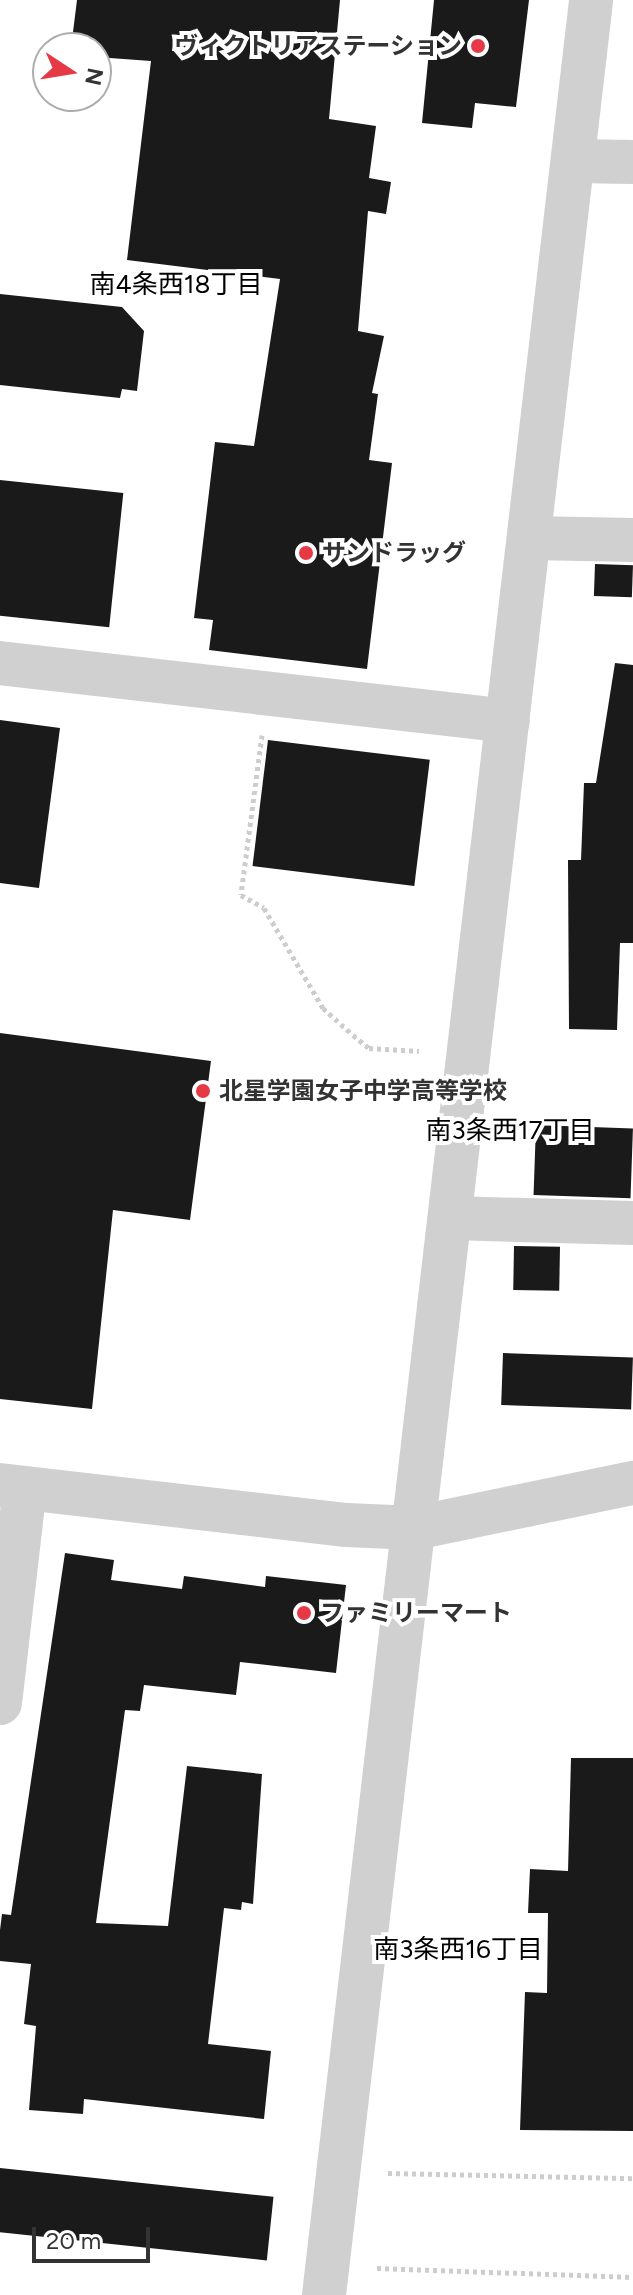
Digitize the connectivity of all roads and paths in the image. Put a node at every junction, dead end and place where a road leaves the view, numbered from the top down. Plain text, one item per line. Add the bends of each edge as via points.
1 (591, 0) edge
2 (573, 161) junction
3 (633, 162) edge
4 (530, 538) junction
5 (633, 540) edge
6 (0, 663) edge
7 (508, 721) junction
8 (262, 732) dead end
9 (419, 1051) dead end
10 (450, 1218) junction
11 (633, 1223) edge
12 (633, 1483) edge
13 (12, 1487) edge
14 (415, 1528) junction
15 (0, 1703) edge
16 (388, 2173) dead end
17 (633, 2178) edge
18 (377, 2268) dead end
19 (633, 2277) edge
20 (324, 2295) edge

1 - 2 street
2 - 3 street
2 - 4 street
4 - 5 street
4 - 7 street
6 - 7 street
7 - 10 street
8 - 9 path via 241,895 264,908 323,1008 353,1035 369,1048
10 - 11 street
10 - 14 street
12 - 14 street
13 - 14 street
13 - 15 street
14 - 20 street
16 - 17 path
18 - 19 path

